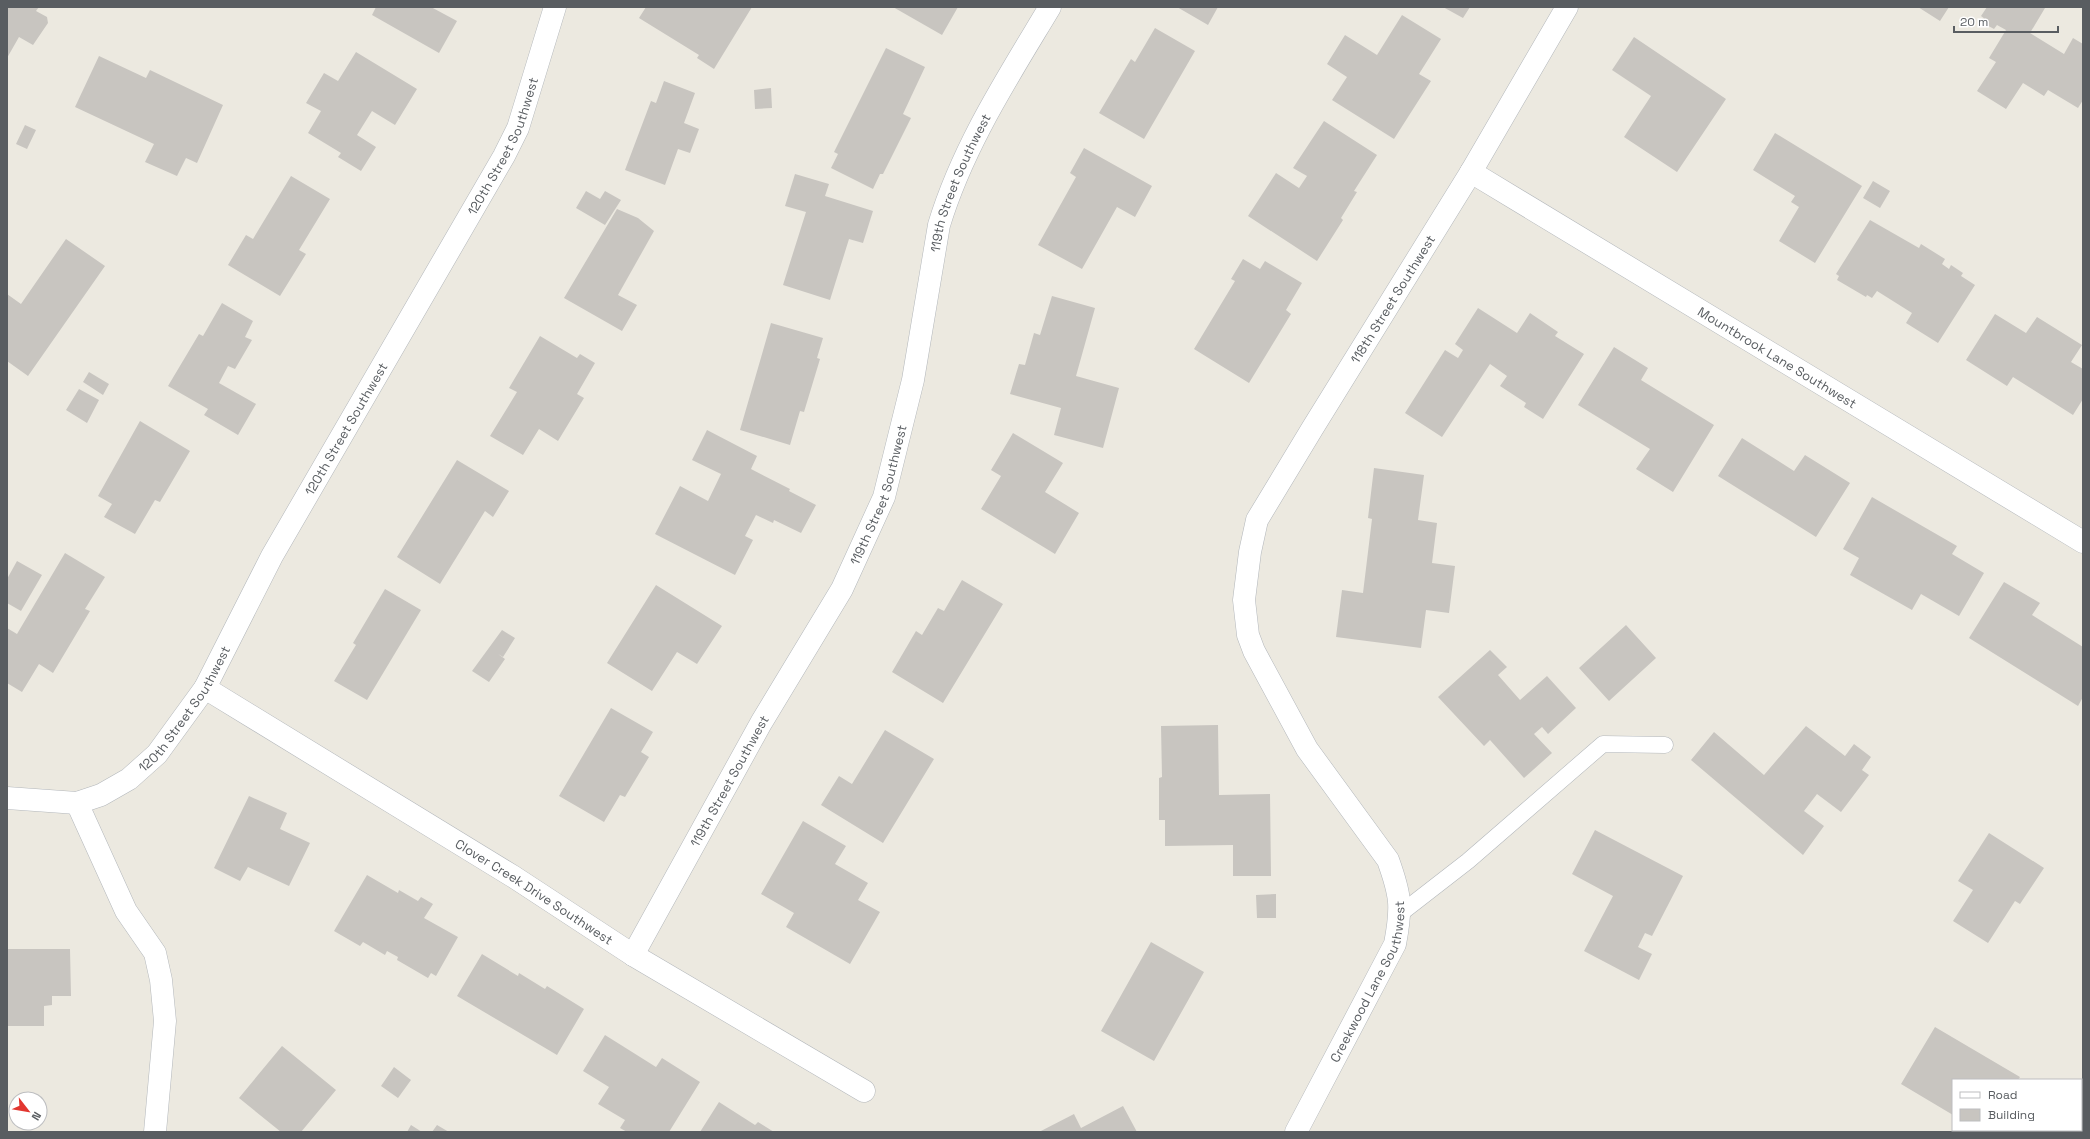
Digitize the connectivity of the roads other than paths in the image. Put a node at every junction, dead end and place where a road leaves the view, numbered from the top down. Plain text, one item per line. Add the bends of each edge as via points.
1 (555, 7) edge
2 (1050, 7) edge
3 (1567, 7) edge
4 (1471, 172) junction
5 (2083, 542) edge
6 (1244, 600) joint
7 (205, 688) junction
8 (1665, 745) dead end
9 (7, 798) edge
10 (77, 803) junction
11 (1401, 913) junction
12 (633, 955) junction
13 (864, 1091) dead end
14 (155, 1132) edge
15 (1296, 1132) edge

1 - 7 street, 120th Street Southwest via 518,128 504,156 272,556
2 - 12 street, 119th Street Southwest via 983,120 945,204 939,225 913,380 884,497 842,589 761,723
3 - 4 street, 118th Street Southwest
4 - 5 street, Mountbrook Lane Southwest
4 - 6 street, 118th Street Southwest via 1257,520
6 - 11 street, Creekwood Lane Southwest via 1248,635 1254,651 1307,749 1388,860 1395,880
7 - 10 street, 120th Street Southwest via 157,754 134,774 101,795
7 - 12 street, Clover Creek Drive Southwest via 507,873
8 - 11 lane via 1603,744 1468,861
9 - 10 street
10 - 14 street via 126,911 155,953 161,980 165,1021
11 - 15 street, Creekwood Lane Southwest via 1395,944
12 - 13 street, Clover Creek Drive Southwest

